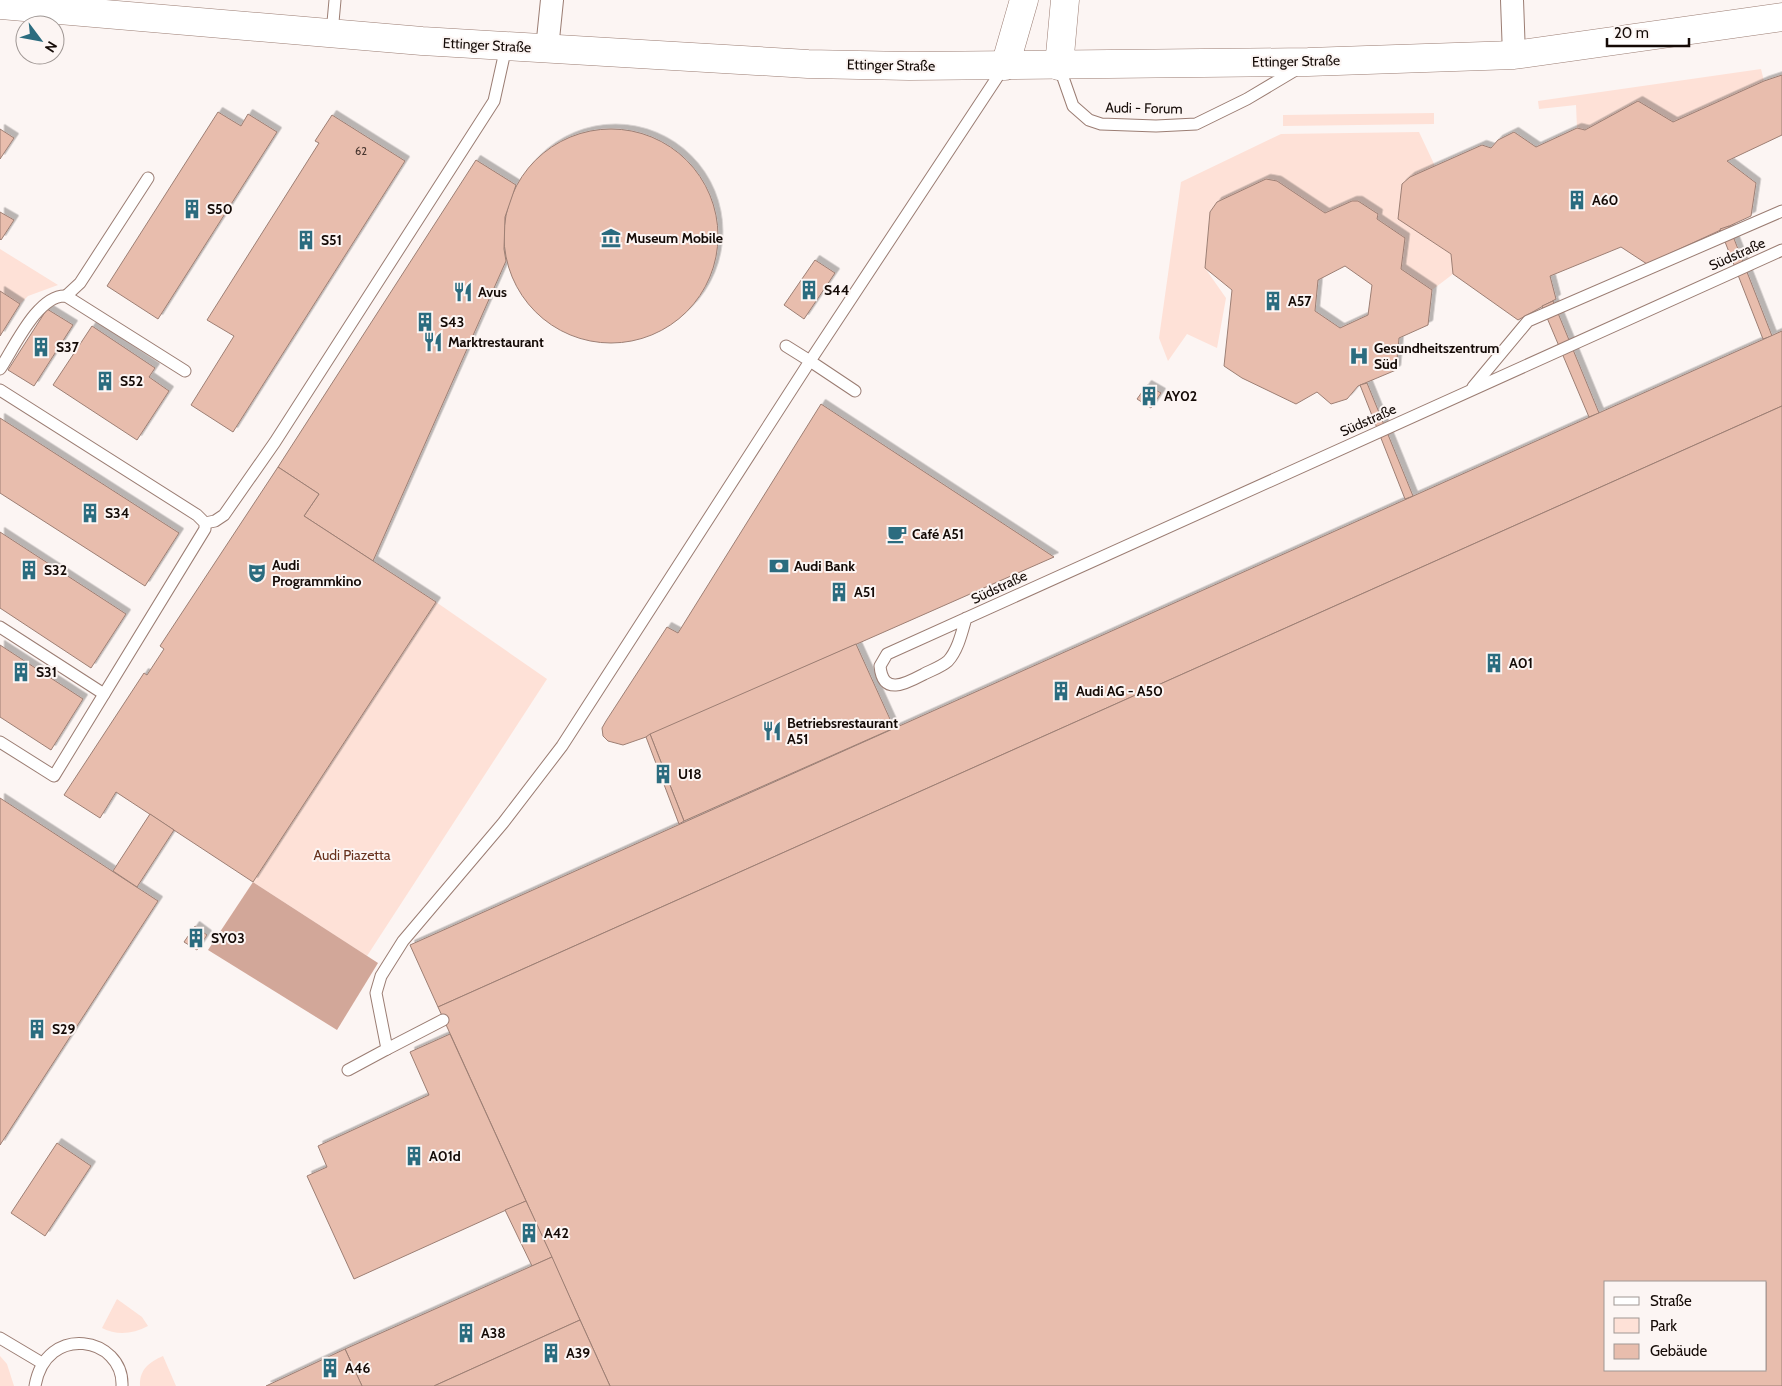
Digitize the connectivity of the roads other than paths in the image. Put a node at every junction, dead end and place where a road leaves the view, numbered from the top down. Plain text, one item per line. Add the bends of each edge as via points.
1 (335, 0) edge
2 (552, 0) edge
3 (1024, 0) edge
4 (1065, 0) edge
5 (1512, 0) edge
6 (0, 5) edge
7 (1782, 17) edge
8 (332, 33) junction
9 (506, 46) junction
10 (547, 48) junction
11 (1514, 55) junction
12 (1308, 62) junction
13 (1005, 66) junction
14 (1058, 66) junction
15 (148, 178) dead end
16 (1782, 211) edge
17 (1782, 250) edge
18 (66, 296) junction
19 (786, 346) dead end
20 (810, 361) junction
21 (0, 369) edge
22 (185, 372) dead end
23 (0, 390) edge
24 (855, 390) dead end
25 (1470, 390) junction
26 (205, 524) junction
27 (966, 618) junction
28 (0, 627) edge
29 (104, 694) junction
30 (0, 742) edge
31 (443, 1020) dead end
32 (387, 1049) junction
33 (348, 1070) dead end
34 (0, 1338) edge
35 (42, 1363) junction
36 (35, 1386) edge
37 (122, 1386) edge

1 - 8 lane
2 - 10 street
3 - 13 main road
4 - 14 main road
5 - 11 street
6 - 8 main road, Ettinger Straße
7 - 11 main road, Ettinger Straße
8 - 9 main road, Ettinger Straße
9 - 10 main road, Ettinger Straße
9 - 26 lane via 494,101 446,178 275,442 224,515
10 - 13 main road, Ettinger Straße via 808,64
11 - 12 main road, Ettinger Straße
12 - 14 main road, Ettinger Straße
12 - 14 lane, Audi - Forum via 1247,99 1196,124 1156,126 1101,124 1089,120 1073,106
13 - 14 main road, Ettinger Straße
13 - 20 lane
15 - 18 lane via 80,283
16 - 25 lane via 1528,321
17 - 25 lane, Südstraße
18 - 21 lane via 58,295 44,304
18 - 22 lane
19 - 20 lane
20 - 24 lane
20 - 32 lane via 562,746 403,941 381,976 376,993
23 - 26 lane via 197,514
25 - 27 lane, Südstraße
26 - 29 lane via 206,529 194,550
27 - 27 lane, Südstraße via 887,654 880,666 883,678 892,685 902,685 940,667 954,651
28 - 29 lane
29 - 30 lane via 54,776
31 - 32 lane
32 - 33 lane
34 - 35 lane
35 - 36 lane
35 - 37 lane via 58,1348 90,1344 111,1357

